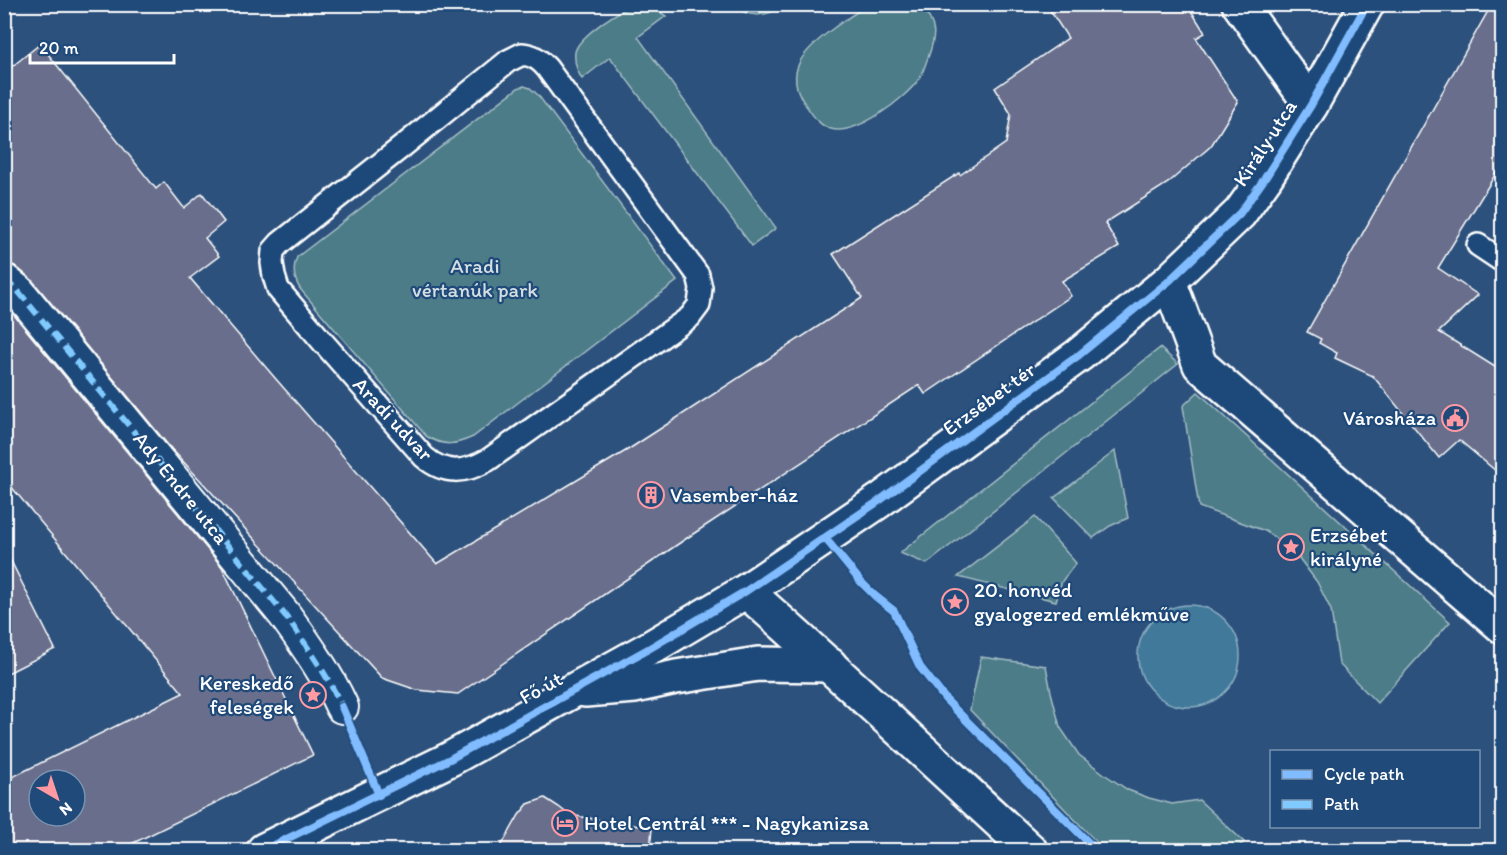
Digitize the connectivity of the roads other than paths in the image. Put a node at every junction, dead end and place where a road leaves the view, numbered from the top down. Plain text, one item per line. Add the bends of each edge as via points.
1 (1239, 4) edge
2 (1367, 4) edge
3 (547, 68) joint
4 (1311, 105) junction
5 (1478, 245) dead end
6 (1503, 261) edge
7 (4, 280) edge
8 (1169, 281) junction
9 (825, 538) joint
10 (746, 591) junction
11 (1503, 626) edge
12 (830, 665) junction
13 (574, 690) junction
14 (342, 707) dead end
15 (264, 850) edge
16 (1030, 850) edge

1 - 4 street
2 - 4 street, Király utca
3 - 3 lane, Aradi udvar via 531,54 508,61 273,251 272,269 278,289 424,457 446,470 468,469 488,460 690,317 699,305 698,275
4 - 8 street, Király utca via 1240,213
5 - 6 lane
7 - 14 street, Ady Endre utca via 18,291 284,614
8 - 9 street, Erzsébet tér via 1080,355
8 - 11 street via 1200,365
9 - 10 street, Fő út
10 - 12 street
10 - 13 street, Fő út
12 - 13 street via 758,664 635,686
12 - 16 street
13 - 15 street, Fő út via 440,764

